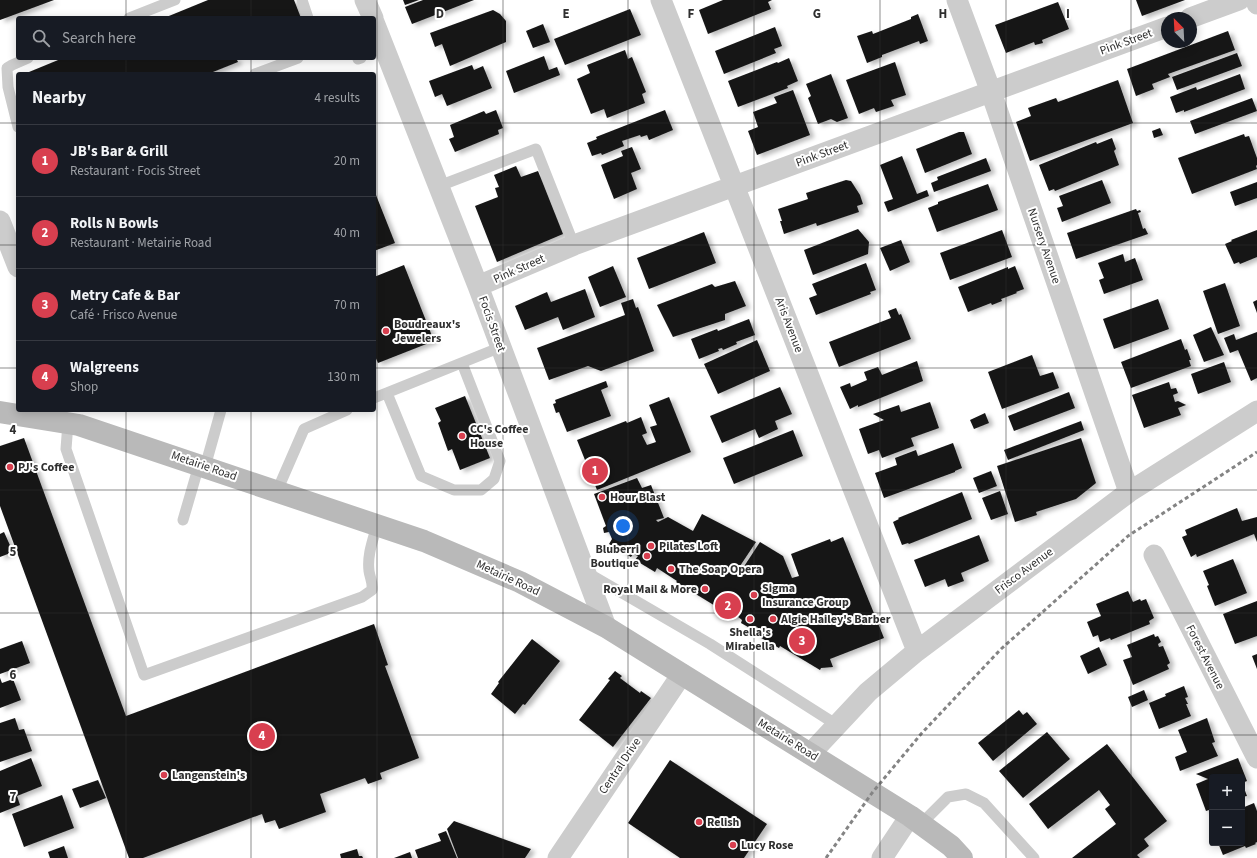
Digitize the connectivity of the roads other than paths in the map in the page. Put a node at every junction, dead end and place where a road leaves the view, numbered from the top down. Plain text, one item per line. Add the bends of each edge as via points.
1 (175, 0) edge
2 (302, 0) edge
3 (366, 0) edge
4 (661, 0) edge
5 (957, 0) edge
6 (1239, 0) edge
7 (1256, 0) edge
8 (1257, 4) edge
9 (1197, 15) edge
10 (134, 16) edge
11 (307, 16) edge
12 (372, 16) edge
13 (1161, 29) edge
14 (376, 33) edge
15 (379, 50) edge
16 (23, 60) edge
17 (293, 60) edge
18 (260, 72) edge
19 (991, 92) junction
20 (16, 119) edge
21 (439, 186) junction
22 (735, 186) junction
23 (0, 221) edge
24 (574, 244) junction
25 (16, 262) edge
26 (478, 286) junction
27 (501, 347) junction
28 (462, 363) junction
29 (387, 393) junction
30 (376, 397) edge
31 (1257, 411) edge
32 (0, 412) edge
33 (219, 412) edge
34 (342, 412) edge
35 (74, 419) edge
36 (202, 466) junction
37 (277, 491) junction
38 (1129, 492) junction
39 (183, 520) dead end
40 (377, 525) junction
41 (1154, 555) dead end
42 (584, 570) junction
43 (606, 627) junction
44 (917, 651) junction
45 (682, 674) junction
46 (837, 724) junction
47 (810, 754) junction
48 (1257, 758) edge
49 (915, 820) junction
50 (558, 858) edge
51 (882, 858) edge
52 (962, 858) edge
53 (1034, 858) edge

1 - 10 lane
2 - 11 lane
3 - 12 street
4 - 22 street, Aris Avenue
5 - 19 street, Nursery Avenue
6 - 9 street
7 - 8 street
13 - 19 street, Pink Street
14 - 15 street, Focis Street
15 - 21 street, Focis Street
16 - 20 lane via 7,68 8,87
17 - 18 lane
19 - 22 street, Pink Street
19 - 38 street, Nursery Avenue
21 - 24 lane via 536,148
21 - 26 street, Focis Street
22 - 24 street, Pink Street
22 - 44 street, Aris Avenue
23 - 25 street
24 - 26 street, Pink Street
26 - 27 street, Focis Street
27 - 28 lane
27 - 42 street, Focis Street
28 - 29 lane
28 - 29 lane via 500,461 494,479 481,490 454,490 421,476
29 - 30 lane
31 - 38 street, Frisco Avenue
32 - 35 main road, Metairie Road
33 - 36 lane
34 - 37 lane via 304,429
35 - 36 main road, Metairie Road
35 - 40 lane via 66,450 144,675 362,597 372,590 369,572 370,549
36 - 37 main road, Metairie Road
36 - 39 lane
37 - 40 main road, Metairie Road
38 - 44 street, Frisco Avenue
40 - 43 main road, Metairie Road via 424,541 520,582
41 - 48 street, Forest Avenue
42 - 43 street, Focis Street
42 - 46 lane via 710,644
43 - 45 main road, Metairie Road
44 - 46 street, Frisco Avenue via 868,692
45 - 47 main road, Metairie Road
45 - 50 street, Central Drive
46 - 47 street, Frisco Avenue
47 - 49 main road, Metairie Road
49 - 51 street
49 - 52 main road, Metairie Road via 951,846
49 - 53 lane via 948,797 966,794 984,803

